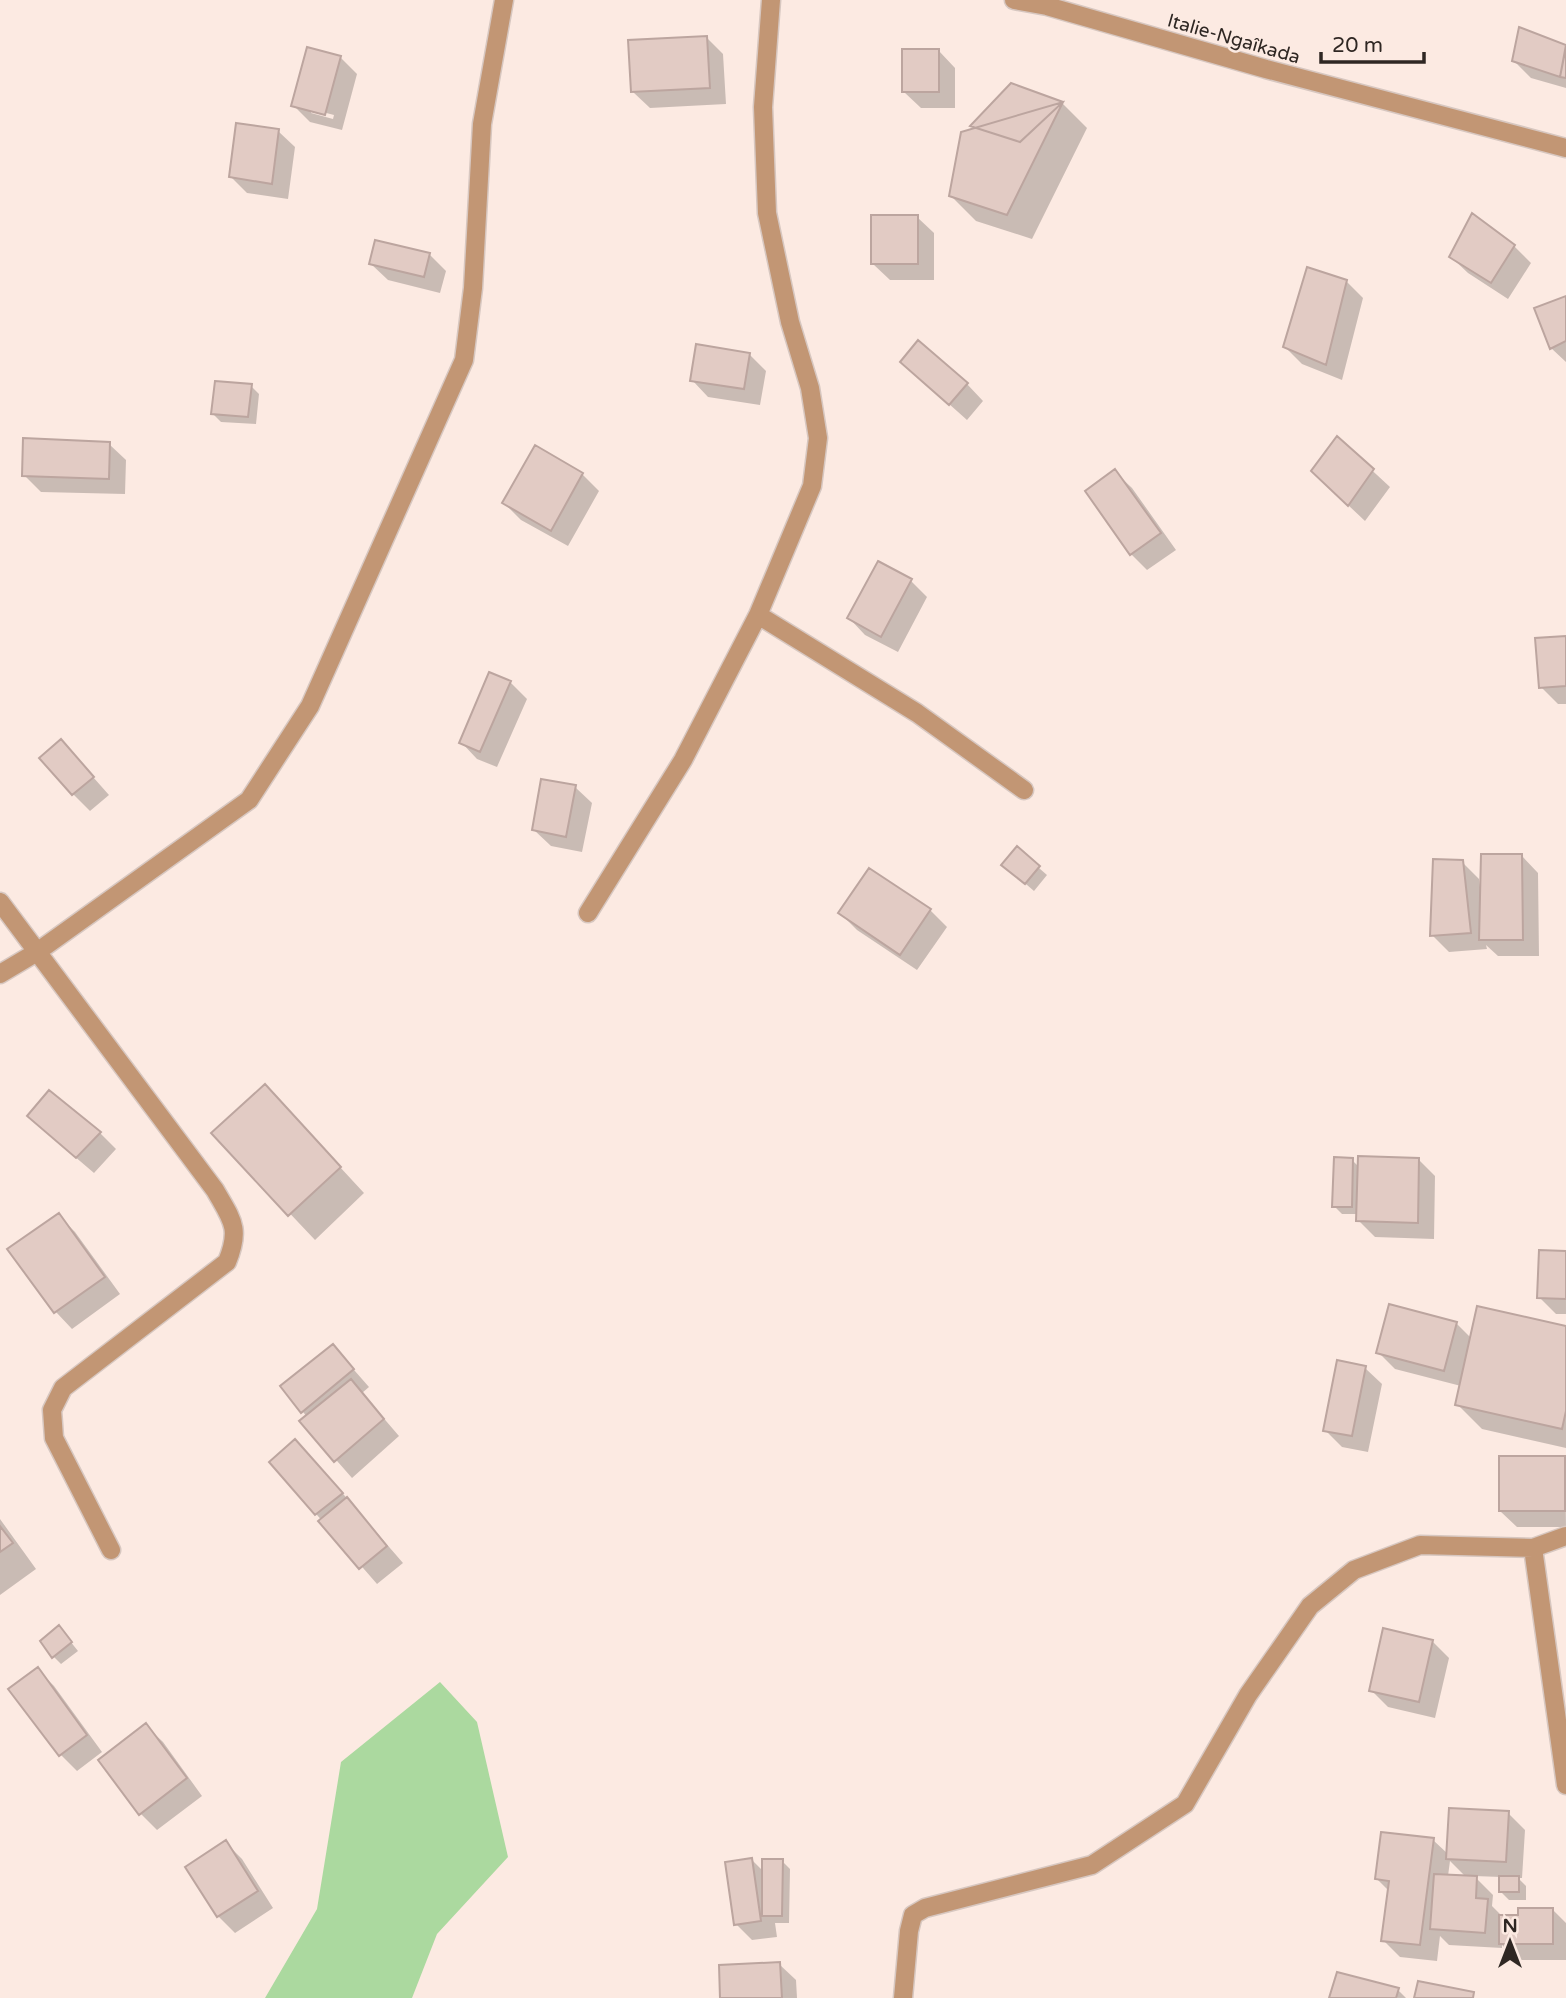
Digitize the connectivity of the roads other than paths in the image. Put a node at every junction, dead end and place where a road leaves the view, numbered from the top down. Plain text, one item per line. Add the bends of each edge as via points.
1 (504, 0) edge
2 (771, 0) edge
3 (1014, 0) edge
4 (1566, 148) edge
5 (758, 615) junction
6 (1024, 790) dead end
7 (0, 902) edge
8 (588, 913) dead end
9 (37, 952) junction
10 (0, 974) edge
11 (1566, 1536) edge
12 (1533, 1548) junction
13 (111, 1550) dead end
14 (1566, 1785) edge
15 (903, 1998) edge

1 - 9 street via 482,124 464,360 310,706 249,800
2 - 5 street via 763,107 767,213 818,438 812,486
3 - 4 street, Italie-Ngaîkada
5 - 6 street via 917,713
5 - 8 street via 683,760
7 - 9 street
9 - 10 street
9 - 13 street via 215,1189 232,1218 236,1241 227,1262 63,1388 52,1409 54,1438
11 - 12 street
12 - 14 street
12 - 15 street via 1420,1545 1354,1570 1310,1606 1248,1695 1185,1804 1092,1865 925,1908 913,1915

